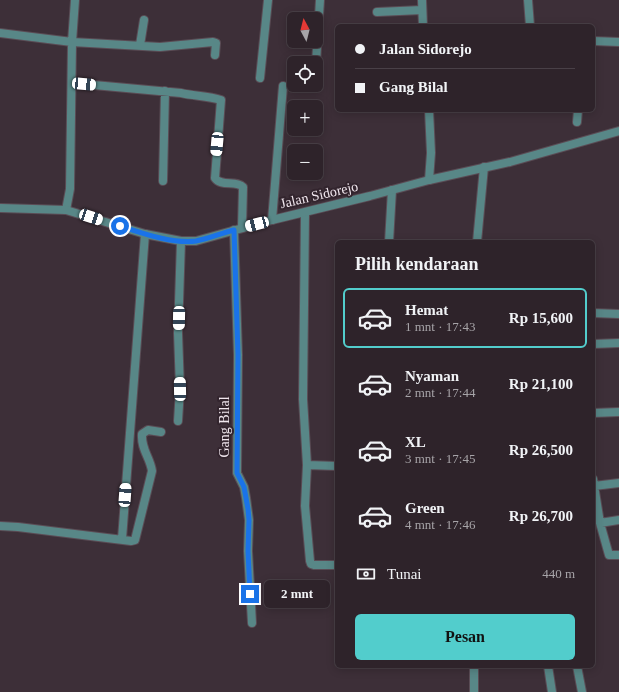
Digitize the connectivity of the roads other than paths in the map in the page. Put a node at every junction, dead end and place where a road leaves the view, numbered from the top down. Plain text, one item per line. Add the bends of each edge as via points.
1 (75, 0) edge
2 (268, 0) edge
3 (320, 0) edge
4 (422, 0) edge
5 (528, 0) edge
6 (422, 10) junction
7 (377, 12) dead end
8 (144, 20) dead end
9 (423, 24) edge
10 (530, 24) edge
11 (0, 33) edge
12 (595, 41) edge
13 (72, 42) junction
14 (619, 42) edge
15 (140, 45) junction
16 (215, 55) dead end
17 (316, 56) edge
18 (260, 78) dead end
19 (72, 83) junction
20 (283, 86) dead end
21 (165, 91) junction
22 (429, 112) edge
23 (578, 112) edge
24 (577, 122) dead end
25 (619, 131) edge
26 (484, 167) junction
27 (429, 180) junction
28 (163, 182) dead end
29 (392, 190) junction
30 (0, 208) edge
31 (66, 210) junction
32 (305, 213) junction
33 (272, 220) junction
34 (238, 229) junction
35 (145, 234) junction
36 (389, 240) edge
37 (477, 240) edge
38 (181, 241) junction
39 (595, 313) edge
40 (619, 314) edge
41 (619, 343) edge
42 (595, 344) edge
43 (619, 412) edge
44 (595, 413) edge
45 (178, 421) dead end
46 (161, 432) dead end
47 (307, 465) junction
48 (335, 466) edge
49 (595, 483) edge
50 (619, 483) edge
51 (595, 490) edge
52 (619, 520) edge
53 (600, 523) junction
54 (0, 526) edge
55 (122, 538) junction
56 (619, 555) edge
57 (335, 565) edge
58 (252, 623) dead end
59 (474, 668) edge
60 (548, 668) edge
61 (577, 668) edge
62 (474, 692) edge
63 (552, 692) edge
64 (582, 692) edge

1 - 13 street
2 - 18 street
3 - 17 street
4 - 6 street
5 - 10 street
6 - 7 street
6 - 9 street
8 - 15 street
11 - 13 street
12 - 14 street
13 - 15 street
13 - 19 street
15 - 16 street via 160,47 213,42 216,43
19 - 21 street
19 - 31 street via 70,189
20 - 33 street
21 - 28 street
21 - 34 street, Gang Bilal via 221,100 215,178 219,182 243,187
22 - 27 street
23 - 24 street
25 - 26 street, Jalan Sidorejo
26 - 27 street, Jalan Sidorejo
26 - 37 street
27 - 29 street, Jalan Sidorejo
29 - 32 street, Jalan Sidorejo
29 - 36 street
30 - 31 street, Jalan Sidorejo
31 - 35 street, Jalan Sidorejo
32 - 33 street, Jalan Sidorejo
32 - 47 street via 303,386
33 - 34 street, Jalan Sidorejo
34 - 38 street, Jalan Sidorejo via 203,240
34 - 58 street, Gang Bilal via 237,473 244,487 249,520
35 - 38 street, Jalan Sidorejo
35 - 55 street
38 - 45 street
39 - 40 street
41 - 42 street
43 - 44 street
46 - 55 street via 148,430 142,434 143,449 152,471 136,538
47 - 48 street
47 - 57 street via 305,506 310,561 314,565
49 - 50 street
51 - 53 street
52 - 53 street
53 - 56 street via 609,555
54 - 55 street
59 - 62 street
60 - 63 street
61 - 64 street

